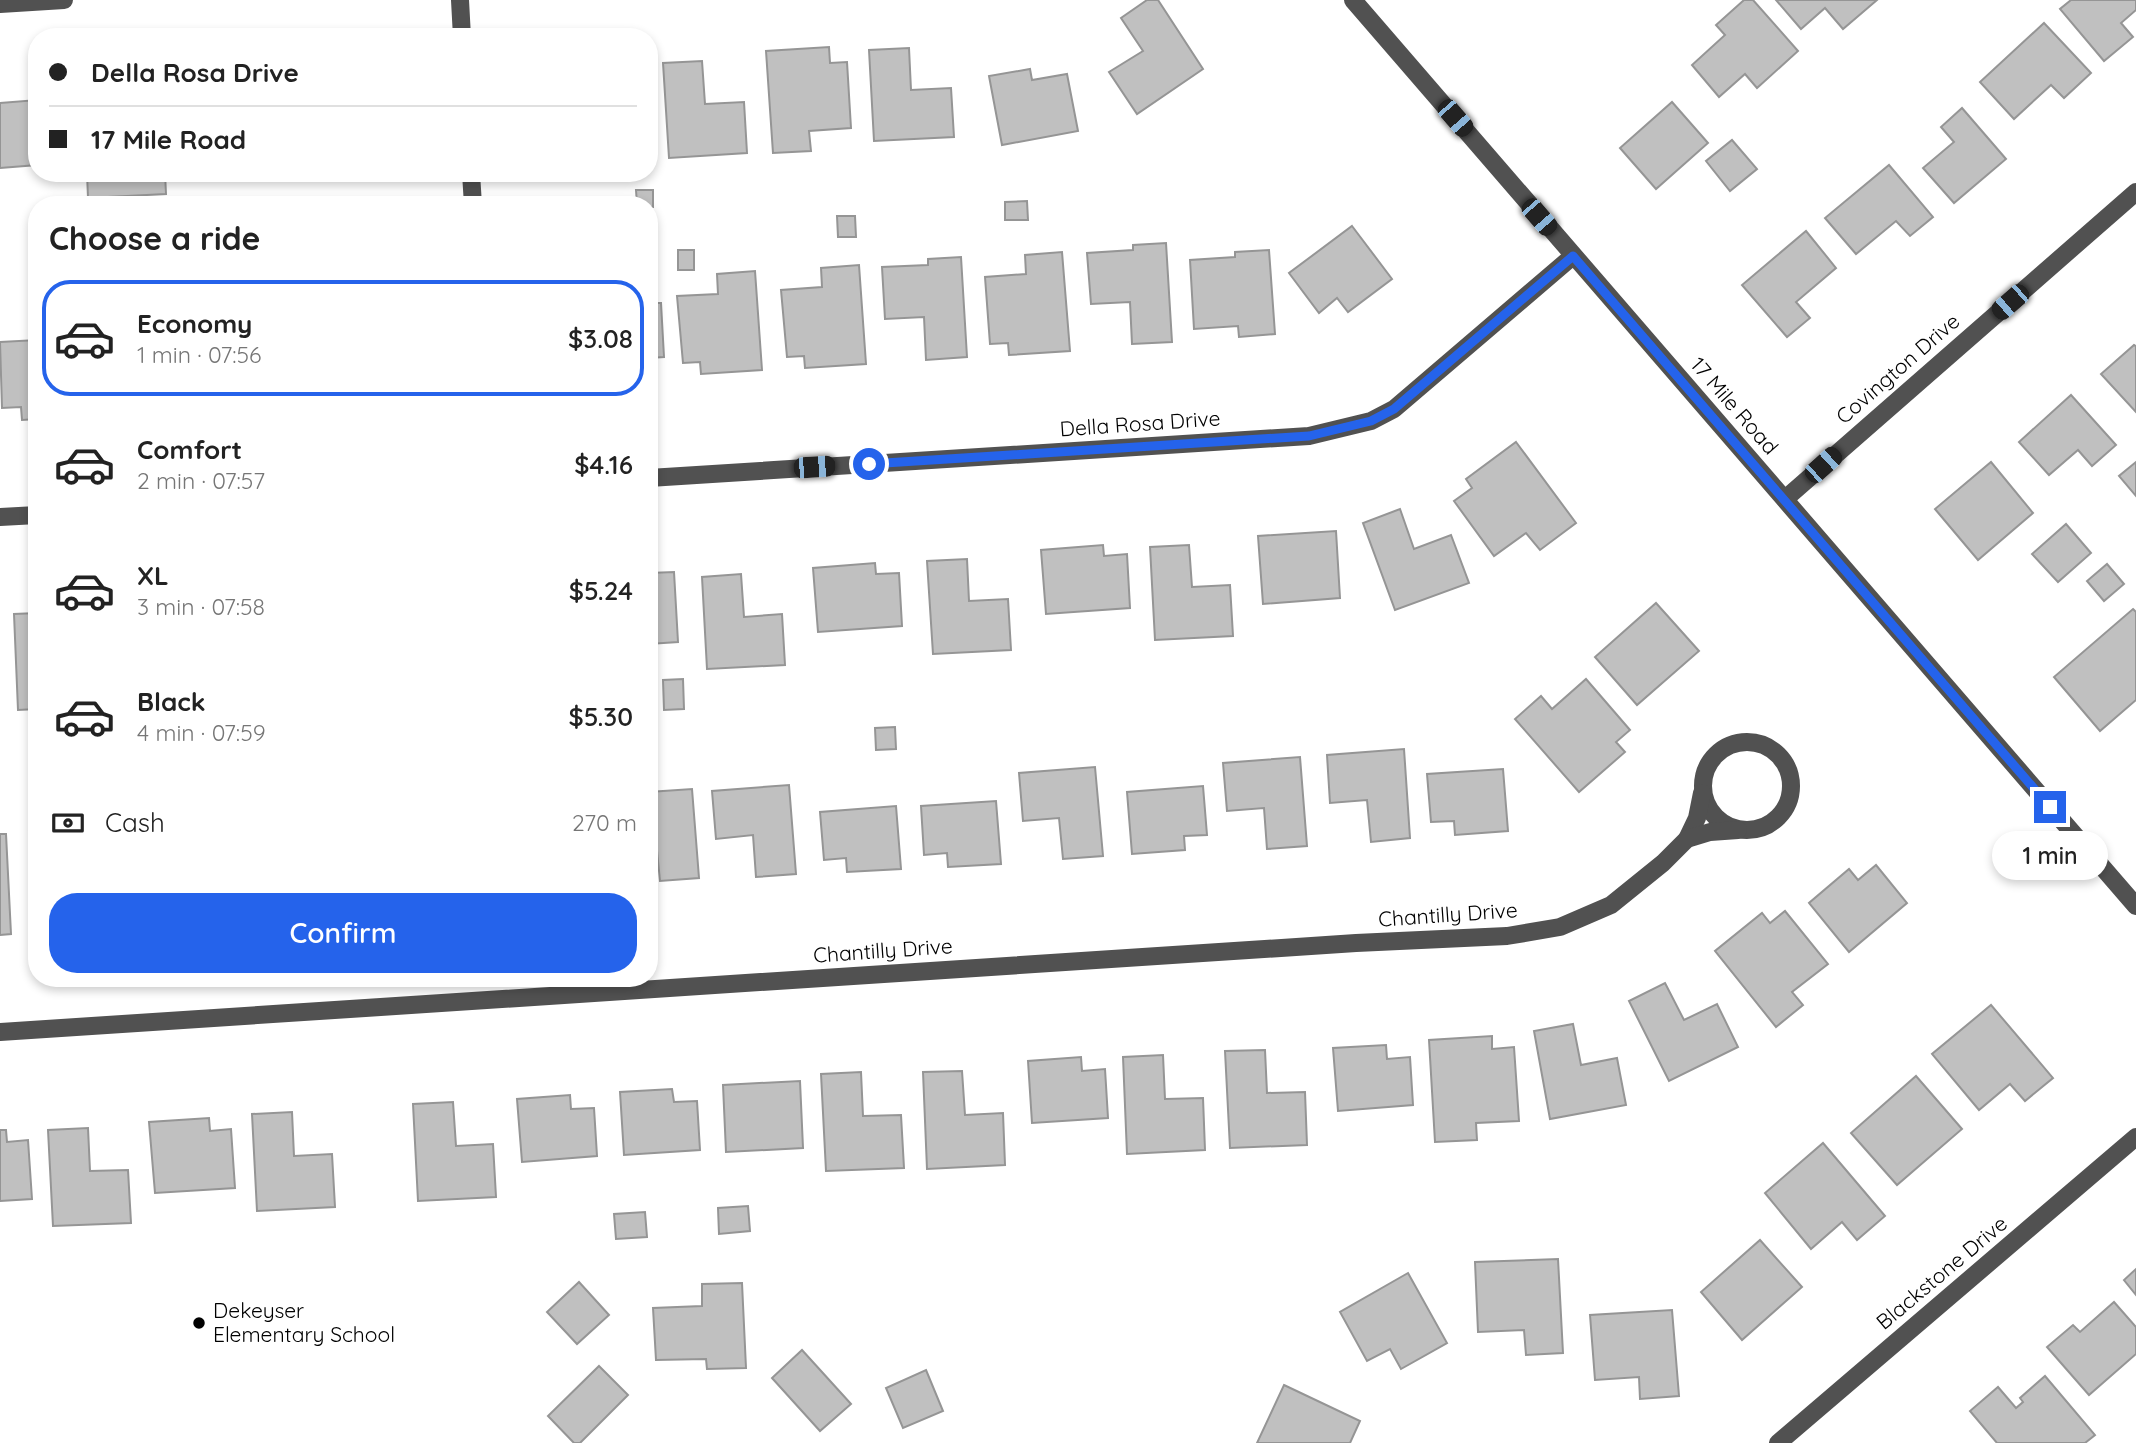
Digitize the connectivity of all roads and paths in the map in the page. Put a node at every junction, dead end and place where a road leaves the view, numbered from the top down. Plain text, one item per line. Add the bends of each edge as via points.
1 (64, 0) edge
2 (460, 0) edge
3 (1353, 0) edge
4 (0, 4) edge
5 (462, 28) edge
6 (2136, 192) edge
7 (1573, 256) junction
8 (658, 477) edge
9 (1785, 499) junction
10 (28, 515) edge
11 (0, 517) edge
12 (1702, 789) junction
13 (1738, 830) junction
14 (1687, 839) junction
15 (2136, 906) edge
16 (522, 987) edge
17 (523, 997) junction
18 (0, 1032) edge
19 (2136, 1137) edge
20 (1778, 1443) edge

1 - 4 street
2 - 5 street
3 - 7 street, 17 Mile Road
6 - 9 street, Covington Drive
7 - 8 street, Della Rosa Drive via 1394,409 1359,424 1309,436
7 - 9 street, 17 Mile Road
9 - 15 street, 17 Mile Road
10 - 11 street
12 - 13 street via 1714,816
12 - 13 street via 1709,762 1731,744 1760,743 1783,761 1791,789 1783,810 1767,825
12 - 14 street via 1697,818
13 - 14 street
14 - 17 street, Chantilly Drive via 1611,905 1559,927 1507,936
16 - 17 street
17 - 18 street, Chantilly Drive
19 - 20 street, Blackstone Drive

